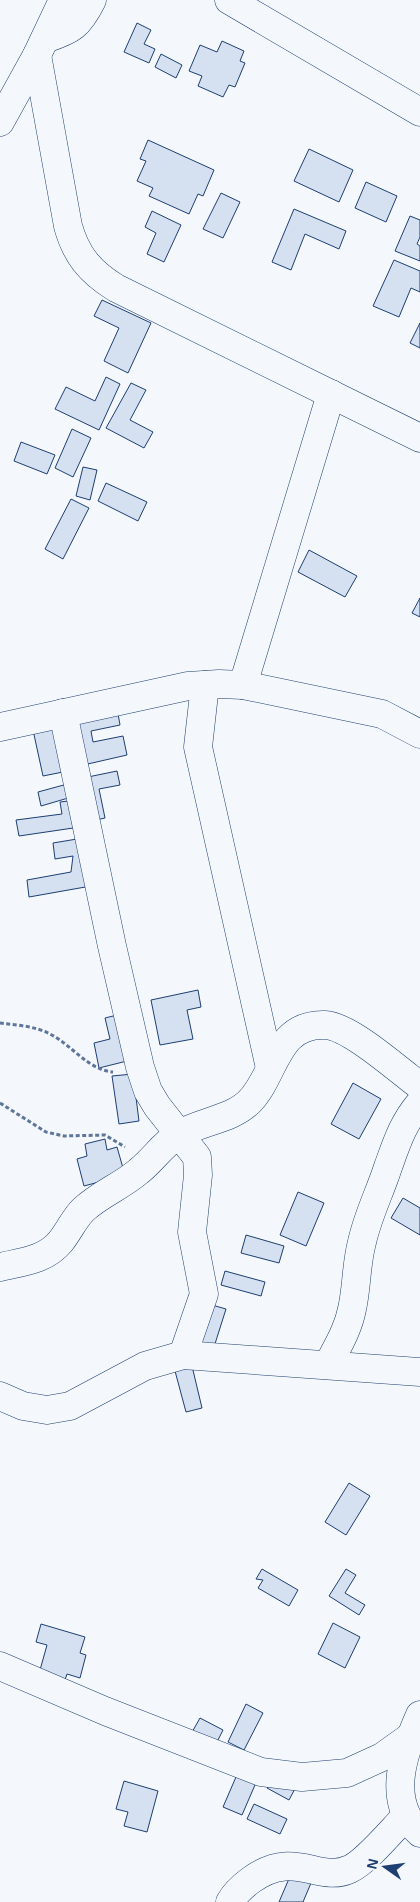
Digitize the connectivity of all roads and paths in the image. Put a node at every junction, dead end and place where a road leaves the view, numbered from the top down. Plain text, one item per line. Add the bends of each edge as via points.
1 (63, 0) edge
2 (92, 0) edge
3 (229, 0) edge
4 (41, 47) junction
5 (420, 112) edge
6 (0, 122) edge
7 (331, 394) junction
8 (420, 438) edge
9 (205, 685) junction
10 (242, 685) junction
11 (63, 713) junction
12 (0, 727) edge
13 (420, 734) edge
14 (0, 1023) edge
15 (140, 1067) junction
16 (270, 1068) junction
17 (420, 1086) edge
18 (420, 1102) edge
19 (0, 1103) edge
20 (179, 1134) junction
21 (141, 1170) junction
22 (0, 1267) edge
23 (183, 1355) junction
24 (328, 1365) junction
25 (420, 1372) edge
26 (0, 1396) edge
27 (0, 1666) edge
28 (415, 1726) edge
29 (413, 1825) edge
30 (230, 1902) edge

1 - 4 street
2 - 4 street via 76,26
3 - 5 street
4 - 6 street
4 - 7 street via 68,226 88,268 116,288
7 - 8 street
7 - 10 street
9 - 10 street
9 - 11 street
9 - 16 street via 198,747
10 - 13 street via 382,714
11 - 12 street
11 - 15 street
14 - 15 path via 51,1034 104,1071
15 - 20 street via 157,1106
16 - 17 street via 284,1043 295,1033 309,1026 326,1025 343,1029
16 - 20 street via 244,1106
18 - 24 street via 395,1144 373,1202 361,1243 352,1310 344,1336
19 - 21 path via 46,1132 64,1136 92,1133 114,1138
20 - 21 street
20 - 23 street via 192,1148 199,1165 192,1232 204,1294
21 - 22 street via 82,1211 50,1252 33,1260
23 - 24 street
23 - 26 street via 145,1366 70,1406 47,1410 22,1406
24 - 25 street
27 - 28 street via 261,1772 302,1777 346,1773 382,1757
28 - 29 street via 403,1763 400,1788
29 - 30 street via 352,1869 330,1872 285,1865 262,1872 242,1887

